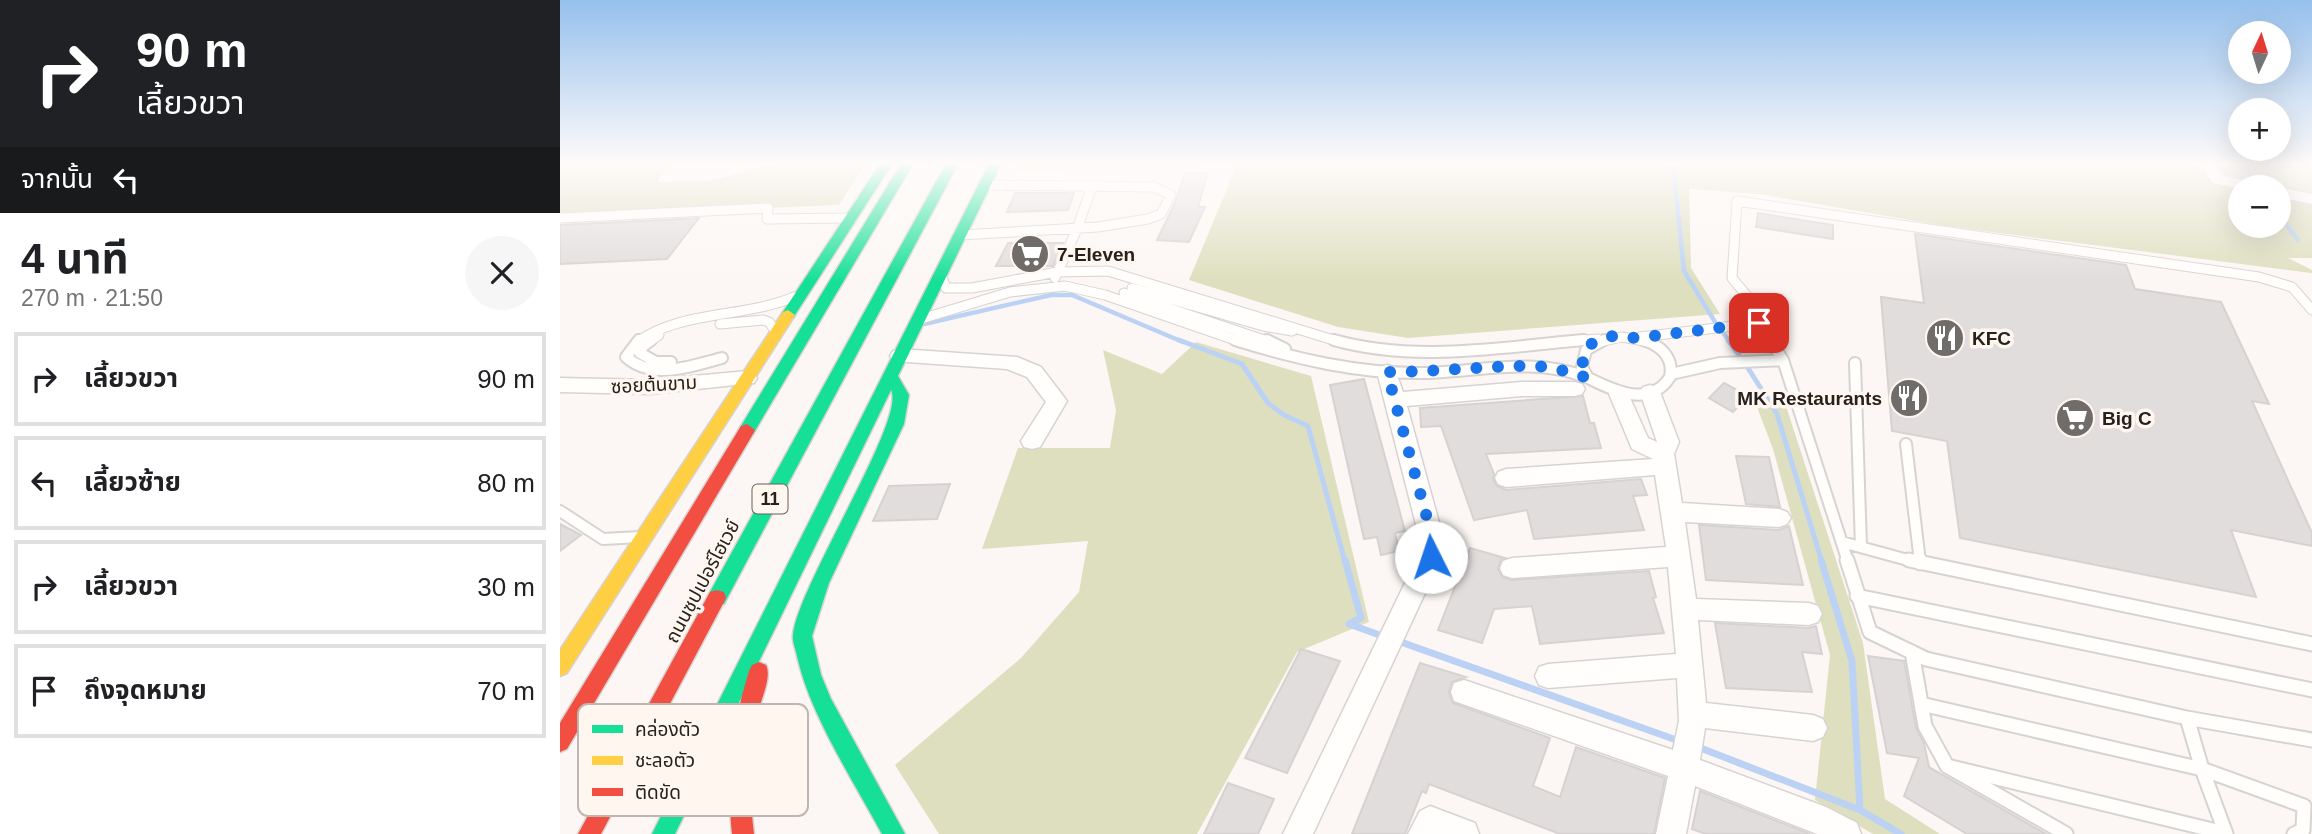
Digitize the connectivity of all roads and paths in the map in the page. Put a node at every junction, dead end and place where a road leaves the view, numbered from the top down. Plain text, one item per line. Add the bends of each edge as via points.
1 (861, 203) edge
2 (884, 203) edge
3 (931, 203) edge
4 (977, 203) edge
5 (1086, 203) edge
6 (1167, 203) edge
7 (1737, 203) edge
8 (1750, 203) edge
9 (560, 218) edge
10 (852, 218) junction
11 (1077, 229) junction
12 (960, 235) junction
13 (1057, 272) junction
14 (941, 275) junction
15 (1051, 287) junction
16 (806, 288) junction
17 (2312, 310) edge
18 (918, 320) junction
19 (1759, 323) junction
20 (777, 333) junction
21 (1308, 333) junction
22 (1636, 338) junction
23 (1600, 339) junction
24 (900, 356) junction
25 (1300, 357) junction
26 (1783, 360) junction
27 (1855, 363) dead end
28 (1387, 372) junction
29 (1671, 374) junction
30 (890, 376) junction
31 (747, 378) junction
32 (1581, 383) junction
33 (560, 385) edge
34 (1650, 392) junction
35 (1619, 394) junction
36 (1395, 400) junction
37 (1032, 441) dead end
38 (1906, 444) dead end
39 (1664, 460) junction
40 (1506, 478) dead end
41 (560, 511) edge
42 (1672, 512) junction
43 (1780, 518) dead end
44 (812, 534) junction
45 (644, 536) junction
46 (1842, 542) junction
47 (1861, 547) junction
48 (1679, 556) junction
49 (1920, 564) junction
50 (1512, 568) dead end
51 (1857, 596) junction
52 (1684, 609) junction
53 (1809, 614) dead end
54 (2312, 645) edge
55 (1912, 652) junction
56 (1690, 665) junction
57 (560, 667) edge
58 (1548, 676) dead end
59 (2312, 690) edge
60 (1464, 692) dead end
61 (583, 704) edge
62 (659, 704) edge
63 (728, 704) edge
64 (749, 704) edge
65 (1921, 704) junction
66 (578, 712) edge
67 (1693, 717) junction
68 (2186, 718) junction
69 (1813, 728) dead end
70 (2312, 740) edge
71 (560, 742) edge
72 (1685, 762) junction
73 (1947, 766) junction
74 (2202, 769) junction
75 (599, 816) edge
76 (672, 816) edge
77 (740, 816) edge
78 (589, 834) edge
79 (663, 834) edge
80 (743, 834) edge
81 (894, 834) edge
82 (1298, 834) edge
83 (1423, 834) edge
84 (1464, 834) edge
85 (1671, 834) edge
86 (1846, 834) edge
87 (2066, 834) edge
88 (2225, 834) edge
89 (2294, 834) edge

1 - 10 main road
2 - 61 main road, ถนนซุปเปอร์ไฮเวย์
3 - 62 main road, ถนนซุปเปอร์ไฮเวย์ / 11
4 - 12 main road
5 - 11 lane
6 - 11 lane via 1162,213 1151,219
7 - 19 lane via 1732,278 1753,303
8 - 17 lane via 2259,277 2291,287
9 - 10 lane via 768,208 768,219
10 - 16 main road
11 - 12 lane
11 - 13 lane
12 - 14 main road
13 - 14 lane via 962,289 946,288
13 - 15 lane
13 - 21 lane via 1126,275
14 - 18 main road
15 - 18 lane via 959,306
15 - 25 lane via 1083,289 1254,348
16 - 20 main road
16 - 20 lane via 773,307 661,327 631,346 626,357 647,370 684,367 723,356 656,362 640,353 651,339 684,328 763,320
18 - 24 main road
19 - 22 lane
19 - 26 lane
20 - 31 main road
21 - 23 lane via 1403,352
21 - 25 lane via 1263,326 1128,290 1256,335
22 - 23 lane
22 - 29 lane via 1655,345 1667,357
23 - 32 lane via 1586,349
24 - 30 main road
24 - 37 street via 1010,362 1034,372 1057,401
25 - 28 lane
26 - 29 lane via 1720,363
26 - 46 lane
27 - 47 lane
28 - 32 lane via 1531,366 1553,368
28 - 36 street
29 - 34 lane
30 - 44 main road
30 - 81 main road via 901,395 896,424 820,583 802,636 824,705
31 - 33 street, ซอยต้นขาม via 650,387
31 - 45 main road
32 - 35 lane
32 - 36 street
34 - 35 lane
34 - 39 street via 1668,442
35 - 39 street via 1640,443
36 - 82 street via 1434,548
38 - 49 lane
39 - 40 street
39 - 42 street
41 - 45 lane via 603,539
42 - 43 street
42 - 48 street
44 - 63 main road
44 - 64 main road
45 - 57 main road
46 - 47 lane
46 - 51 lane
47 - 49 lane
48 - 50 street
48 - 52 street
49 - 54 lane
51 - 55 lane via 1870,632
51 - 59 lane
52 - 53 street
52 - 56 street
55 - 65 lane
55 - 68 lane via 1926,659
56 - 58 street
56 - 67 street
60 - 72 street
65 - 73 lane via 1925,726
65 - 74 lane
66 - 71 main road, ถนนซุปเปอร์ไฮเวย์
67 - 69 street
67 - 72 street
68 - 70 lane
68 - 74 lane
72 - 85 street
72 - 86 street
73 - 87 lane
73 - 88 lane
74 - 88 lane
74 - 89 lane via 2304,806 2302,830
75 - 78 main road, ถนนซุปเปอร์ไฮเวย์ / 11
76 - 79 main road
77 - 80 main road
83 - 84 street via 1430,821

